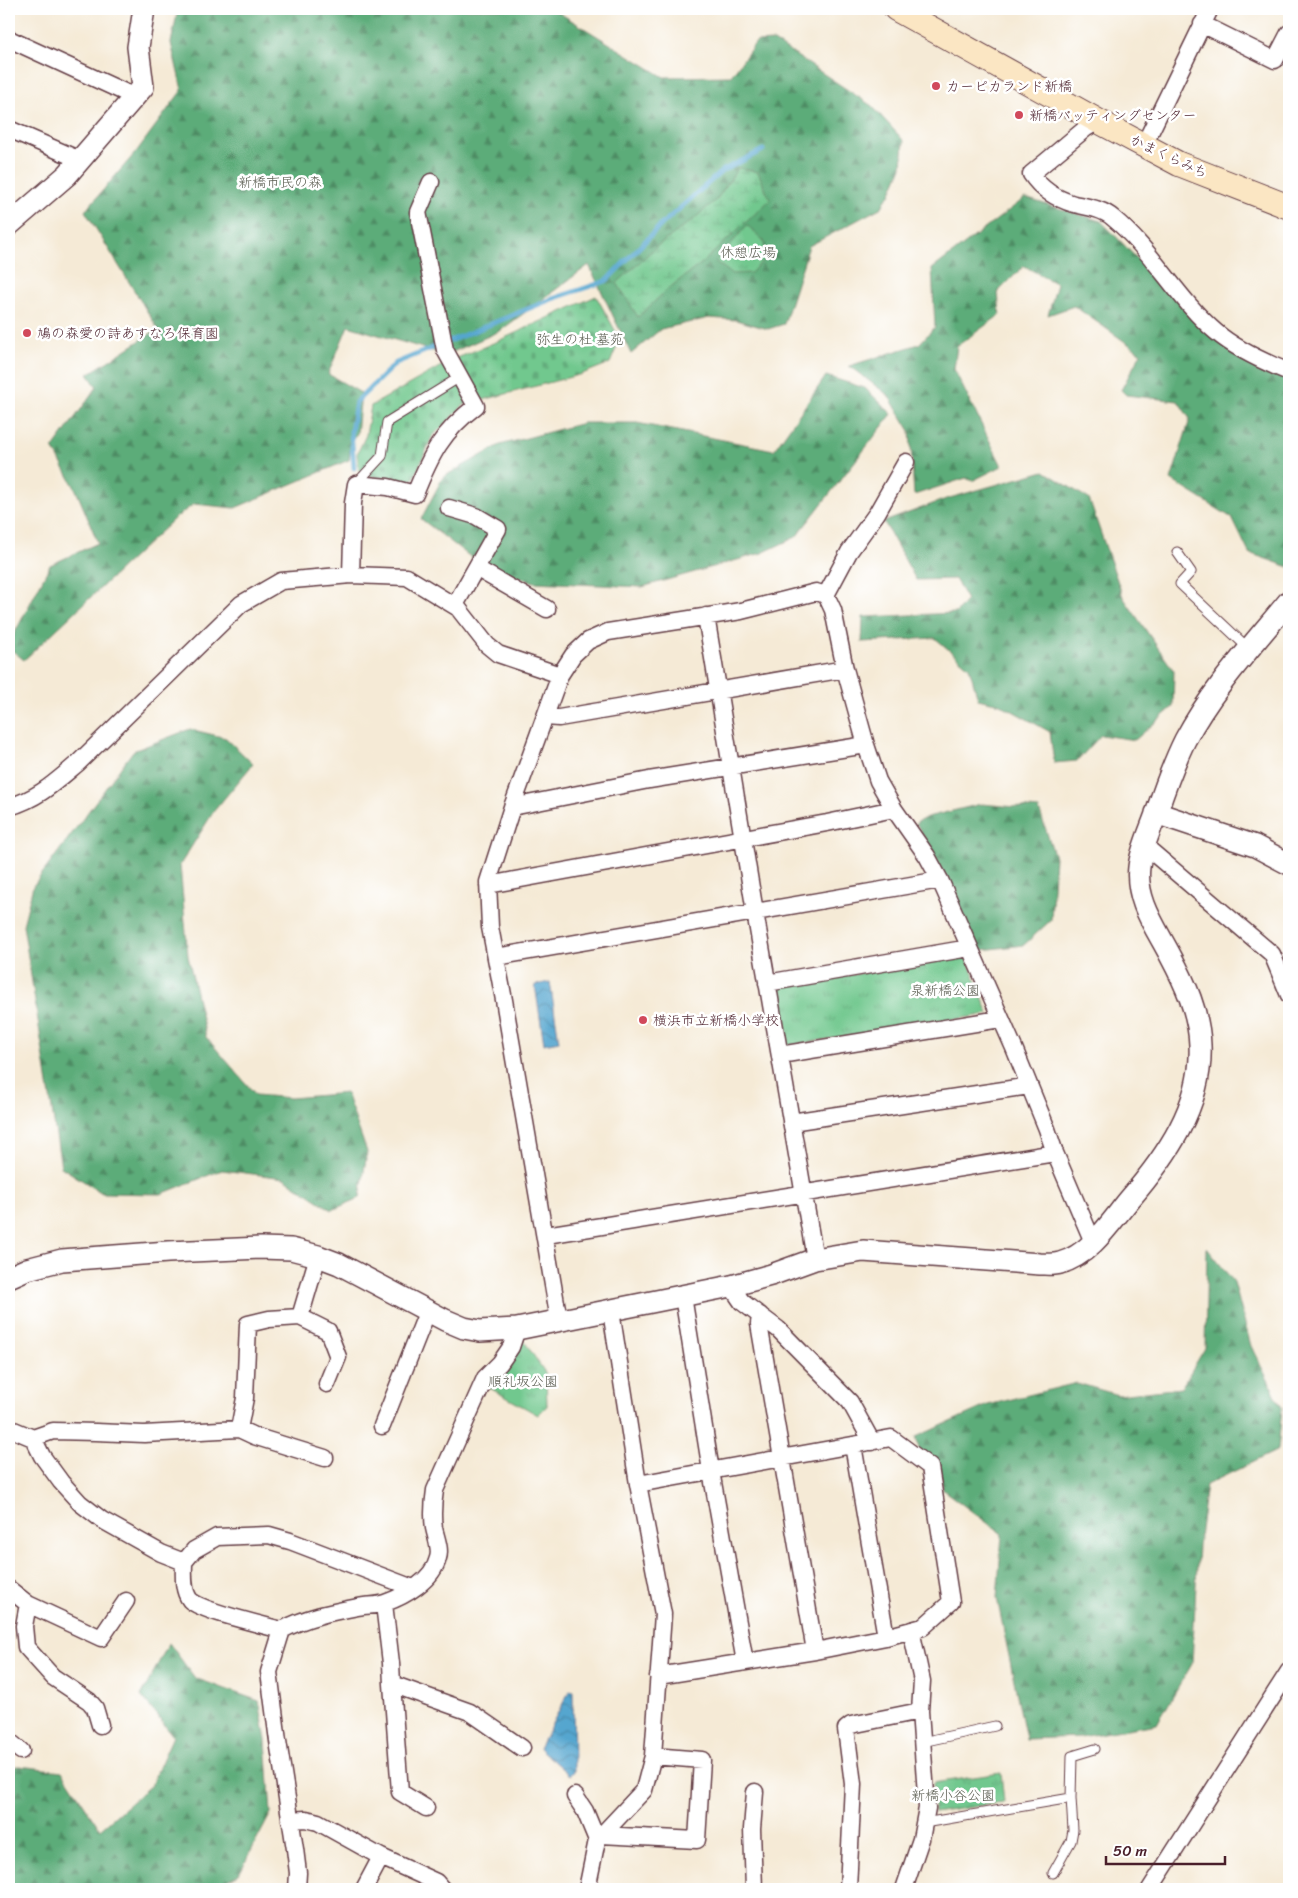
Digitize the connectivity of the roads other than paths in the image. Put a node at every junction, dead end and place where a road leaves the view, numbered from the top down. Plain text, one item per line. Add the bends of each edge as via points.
1 (144, 9) edge
2 (896, 9) edge
3 (1210, 9) edge
4 (1202, 24) junction
5 (1289, 33) edge
6 (9, 39) edge
7 (135, 97) junction
8 (1098, 121) junction
9 (9, 129) edge
10 (1144, 145) junction
11 (80, 160) junction
12 (431, 182) dead end
13 (1289, 207) edge
14 (9, 225) edge
15 (1289, 372) edge
16 (460, 377) junction
17 (906, 462) dead end
18 (356, 484) junction
19 (449, 508) dead end
20 (1177, 552) dead end
21 (476, 568) junction
22 (351, 576) junction
23 (826, 595) junction
24 (1289, 601) edge
25 (454, 605) junction
26 (547, 609) dead end
27 (706, 616) junction
28 (1250, 650) junction
29 (845, 669) junction
30 (560, 675) junction
31 (718, 691) junction
32 (545, 717) junction
33 (866, 745) junction
34 (731, 767) junction
35 (9, 807) edge
36 (512, 807) junction
37 (894, 809) junction
38 (1156, 813) junction
39 (742, 838) junction
40 (1145, 846) junction
41 (1289, 864) edge
42 (940, 880) junction
43 (488, 885) junction
44 (755, 912) junction
45 (969, 948) junction
46 (496, 957) junction
47 (767, 983) junction
48 (1289, 995) edge
49 (1000, 1019) junction
50 (780, 1055) junction
51 (1029, 1086) junction
52 (792, 1122) junction
53 (1055, 1153) junction
54 (804, 1193) junction
55 (546, 1235) junction
56 (1093, 1242) junction
57 (318, 1256) junction
58 (816, 1259) junction
59 (9, 1277) edge
60 (731, 1286) junction
61 (683, 1296) junction
62 (428, 1310) junction
63 (611, 1311) junction
64 (760, 1315) junction
65 (300, 1317) junction
66 (559, 1320) junction
67 (517, 1329) junction
68 (327, 1384) dead end
69 (382, 1426) dead end
70 (9, 1428) edge
71 (239, 1429) junction
72 (33, 1438) junction
73 (872, 1442) junction
74 (853, 1445) junction
75 (325, 1458) dead end
76 (782, 1458) junction
77 (711, 1471) junction
78 (638, 1484) junction
79 (184, 1562) junction
80 (413, 1588) junction
81 (9, 1589) edge
82 (126, 1601) dead end
83 (28, 1604) junction
84 (384, 1604) junction
85 (282, 1630) junction
86 (911, 1630) junction
87 (886, 1637) junction
88 (815, 1651) junction
89 (744, 1662) junction
90 (1289, 1670) edge
91 (658, 1676) junction
92 (392, 1684) junction
93 (920, 1711) junction
94 (100, 1725) dead end
95 (995, 1726) dead end
96 (922, 1742) junction
97 (522, 1748) dead end
98 (1094, 1749) dead end
99 (653, 1756) junction
100 (755, 1792) dead end
101 (575, 1796) dead end
102 (1071, 1798) junction
103 (426, 1808) dead end
104 (290, 1820) junction
105 (924, 1822) junction
106 (599, 1838) junction
107 (381, 1857) junction
108 (1053, 1873) dead end
109 (297, 1889) edge
110 (364, 1889) edge
111 (442, 1889) edge
112 (587, 1889) edge
113 (754, 1889) edge
114 (848, 1889) edge
115 (904, 1889) edge
116 (1150, 1889) edge

1 - 7 street via 138,47 144,87
2 - 8 main road, かまくらみち
3 - 4 street
4 - 5 street via 1275,60
4 - 10 street
6 - 7 street
7 - 11 street
8 - 10 main road, かまくらみち
8 - 15 street via 1031,174 1037,184 1072,203 1107,213 1216,332 1235,346
9 - 11 street
10 - 13 main road, かまくらみち via 1179,164
11 - 14 street
12 - 16 street via 418,212 445,350
16 - 18 lane via 387,422 382,456
16 - 18 street via 476,406 446,433 437,446 426,466 421,498 388,488
17 - 23 street
18 - 22 street via 352,503
19 - 21 street via 476,516 498,529
20 - 28 lane via 1192,572 1180,584
21 - 25 street
21 - 26 street
22 - 25 street via 407,577
22 - 35 street via 281,581 241,604 78,764 27,802
23 - 27 street via 816,592 741,611
23 - 29 street via 833,610
24 - 28 street
25 - 30 street via 498,654
27 - 30 street via 608,632 588,641
27 - 31 street
28 - 38 street via 1212,696 1185,741
29 - 31 street
29 - 33 street
30 - 32 street
31 - 32 street via 559,718
31 - 34 street
32 - 36 street
33 - 34 street
33 - 37 street via 878,781
34 - 36 street
34 - 39 street
36 - 43 street
37 - 39 street
37 - 42 street
38 - 40 street
38 - 41 street via 1255,846
39 - 43 street
39 - 44 street
40 - 48 street via 1272,954
40 - 56 street via 1139,867 1139,888 1147,913 1189,993 1200,1045 1199,1068 1193,1097 1171,1146
42 - 44 street
42 - 45 street
43 - 46 street via 490,927
44 - 46 street
44 - 47 street
45 - 47 street
45 - 49 street
46 - 55 street
47 - 50 street
49 - 50 street
49 - 51 street
50 - 52 street
51 - 52 street
51 - 53 street
52 - 54 street
53 - 54 street
53 - 56 street
54 - 55 street
54 - 58 street
55 - 66 street
56 - 58 street via 1076,1256 1059,1263 1020,1264 863,1251
57 - 59 street via 260,1248 168,1252 62,1260 27,1268
57 - 62 street
57 - 65 street
58 - 60 street
60 - 61 street
60 - 64 street via 742,1302
61 - 63 street
61 - 77 street
62 - 67 street via 464,1328 480,1331
62 - 69 street
63 - 66 street
63 - 78 street
64 - 73 street via 850,1402
64 - 76 street via 758,1324
65 - 68 street via 328,1331 338,1357
65 - 71 street via 248,1324 245,1398
66 - 67 street
67 - 80 street via 511,1347 485,1378 436,1490 432,1509 439,1556 434,1570
70 - 72 street
71 - 72 street via 144,1434 54,1432
71 - 75 street
72 - 79 street via 60,1482 80,1503 110,1525
73 - 74 street
73 - 86 street via 891,1438 930,1468 950,1602 922,1627
74 - 76 street
74 - 87 street
76 - 77 street
76 - 88 street
77 - 78 street
77 - 89 street
78 - 91 street via 663,1614
79 - 80 street via 194,1550 217,1537 269,1535
79 - 85 street via 184,1586 189,1599 202,1608
80 - 84 street
81 - 83 street
82 - 83 street via 101,1638
83 - 94 street via 24,1626 26,1648 53,1677 89,1700
84 - 85 street via 321,1614
84 - 92 street
85 - 104 street via 269,1672
86 - 87 street
86 - 93 street via 922,1681
87 - 88 street
88 - 89 street
89 - 91 street
90 - 116 street
91 - 99 street
92 - 97 street via 470,1712
92 - 103 street via 400,1792
93 - 96 street
93 - 114 street via 851,1725 846,1729 853,1784
95 - 96 lane
96 - 105 street via 927,1808
98 - 102 lane via 1072,1756
99 - 106 street via 644,1790
99 - 106 street via 702,1760 697,1840
100 - 113 street via 752,1830
101 - 106 street
102 - 105 lane
102 - 108 lane via 1071,1841
104 - 107 street via 318,1822
104 - 109 street via 298,1873
105 - 115 street
106 - 112 street
107 - 110 street
107 - 111 street via 436,1882

